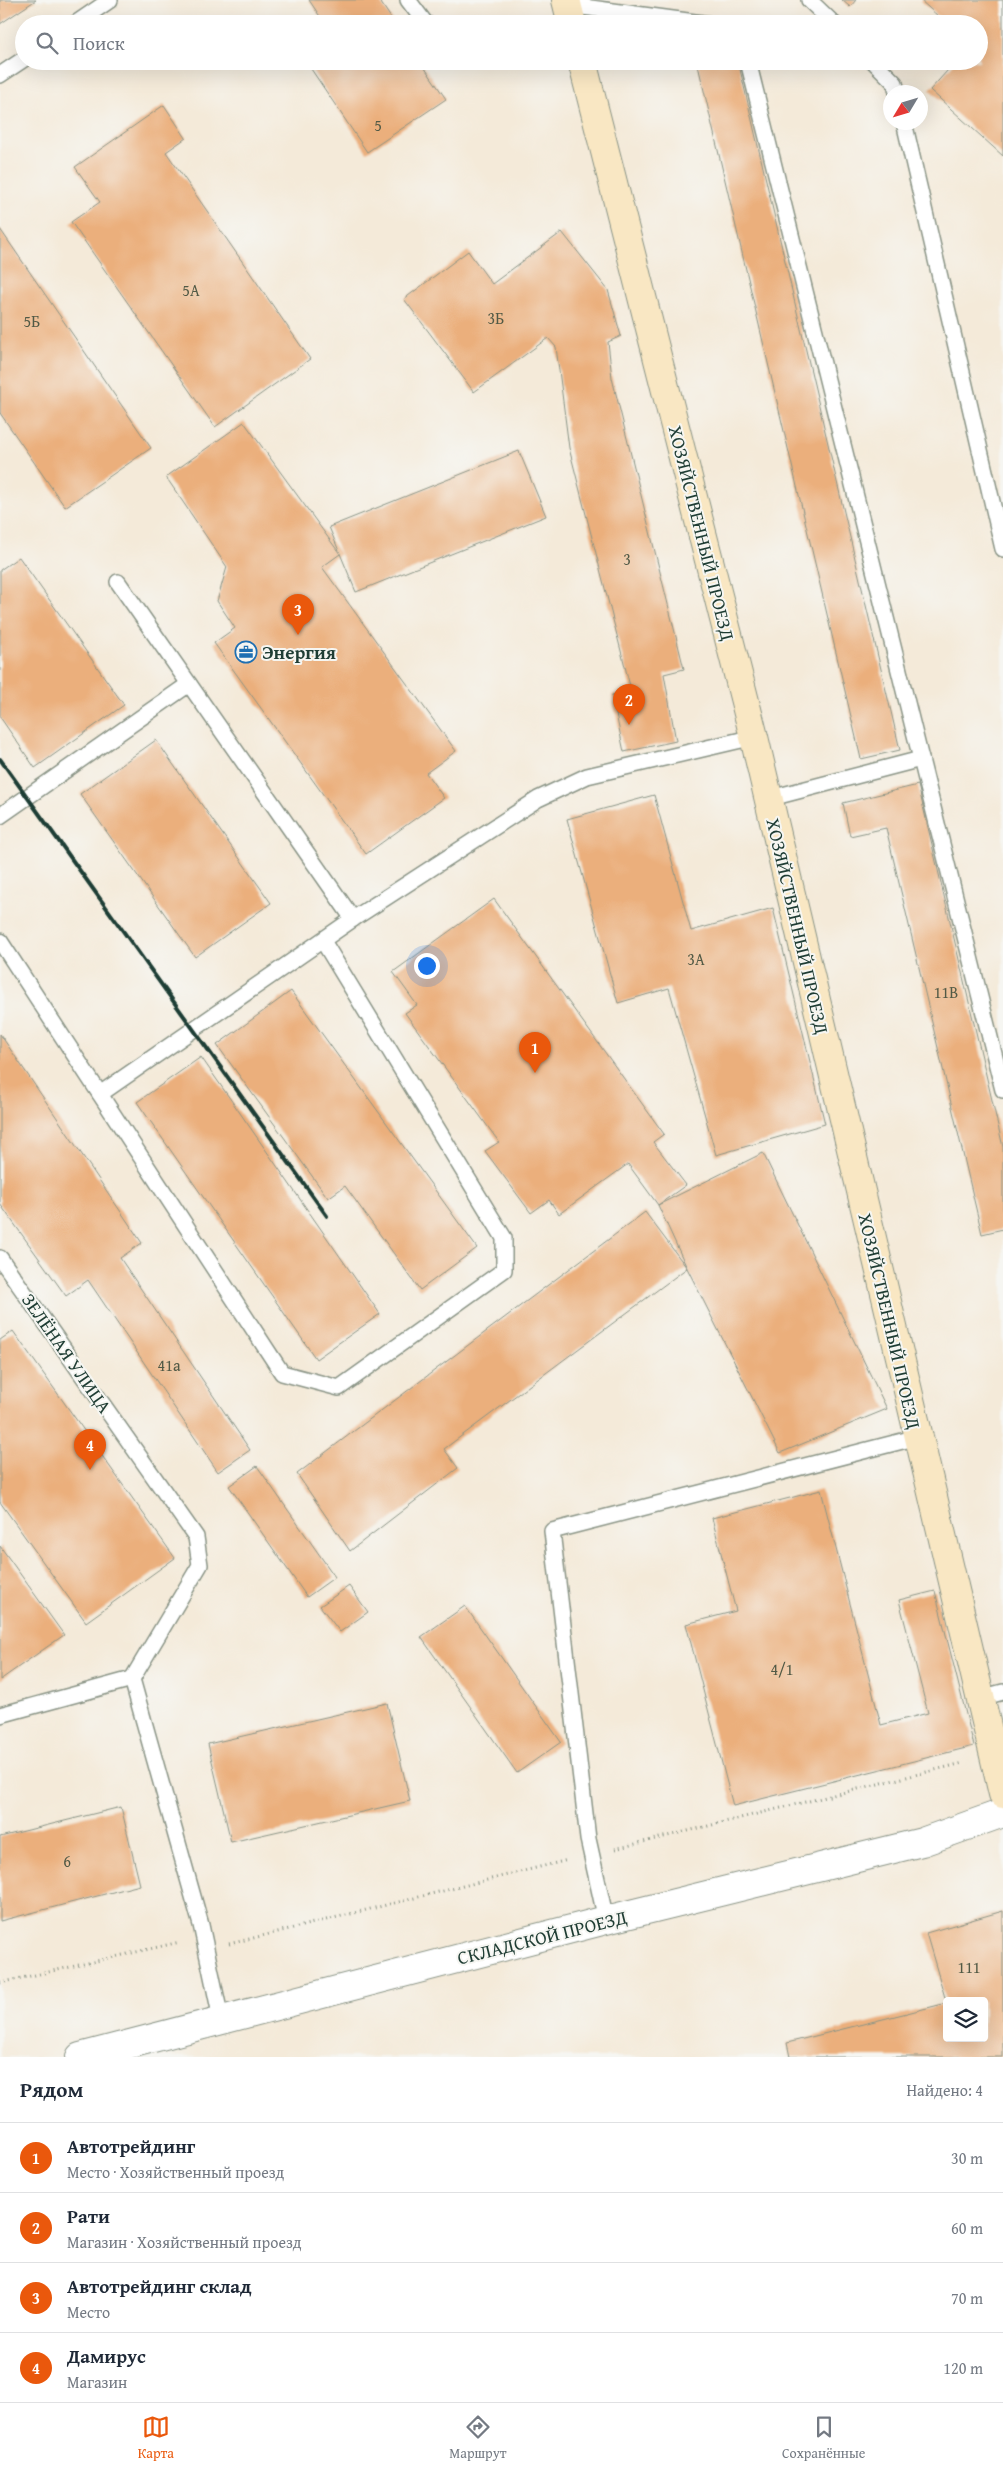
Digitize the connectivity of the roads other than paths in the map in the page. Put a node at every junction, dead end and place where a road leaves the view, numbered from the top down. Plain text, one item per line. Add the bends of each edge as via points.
1 (110, 0) edge
2 (408, 0) edge
3 (809, 0) edge
4 (569, 10) edge
5 (88, 15) edge
6 (419, 15) edge
7 (619, 15) edge
8 (825, 15) edge
9 (15, 65) edge
10 (584, 70) edge
11 (750, 70) edge
12 (881, 70) edge
13 (0, 75) edge
14 (895, 85) edge
15 (906, 130) edge
16 (1003, 549) edge
17 (118, 582) dead end
18 (189, 684) junction
19 (754, 737) junction
20 (921, 760) junction
21 (767, 799) junction
22 (0, 816) edge
23 (352, 919) junction
24 (0, 940) edge
25 (323, 941) junction
26 (1003, 1090) edge
27 (100, 1094) junction
28 (0, 1258) edge
29 (918, 1437) junction
30 (132, 1680) junction
31 (991, 1695) edge
32 (0, 1716) edge
33 (1003, 1794) edge
34 (1003, 1813) edge
35 (606, 1920) junction
36 (221, 2019) junction
37 (80, 2057) edge

1 - 5 lane
2 - 6 lane
3 - 8 lane
4 - 7 lane
9 - 13 lane
10 - 19 street, ХОЗЯЙСТВЕННЫЙ ПРОЕЗД
11 - 20 lane
12 - 14 lane
15 - 16 lane
17 - 18 lane
18 - 22 lane
18 - 23 lane
19 - 21 street, ХОЗЯЙСТВЕННЫЙ ПРОЕЗД
19 - 23 lane via 587,776 538,799
20 - 21 lane
20 - 26 lane
21 - 29 street, ХОЗЯЙСТВЕННЫЙ ПРОЕЗД
23 - 25 lane
24 - 27 lane
25 - 27 lane
25 - 27 lane via 504,1238 504,1270 339,1388 282,1373
28 - 30 lane, ЗЕЛЁНАЯ УЛИЦА via 196,1537 200,1565
29 - 31 street, ХОЗЯЙСТВЕННЫЙ ПРОЕЗД
29 - 35 lane via 552,1531 591,1855
30 - 32 lane
30 - 36 lane via 206,1950
31 - 33 street, ХОЗЯЙСТВЕННЫЙ ПРОЕЗД
34 - 35 street, СКЛАДСКОЙ ПРОЕЗД via 922,1842
35 - 36 street, СКЛАДСКОЙ ПРОЕЗД
36 - 37 street, СКЛАДСКОЙ ПРОЕЗД

